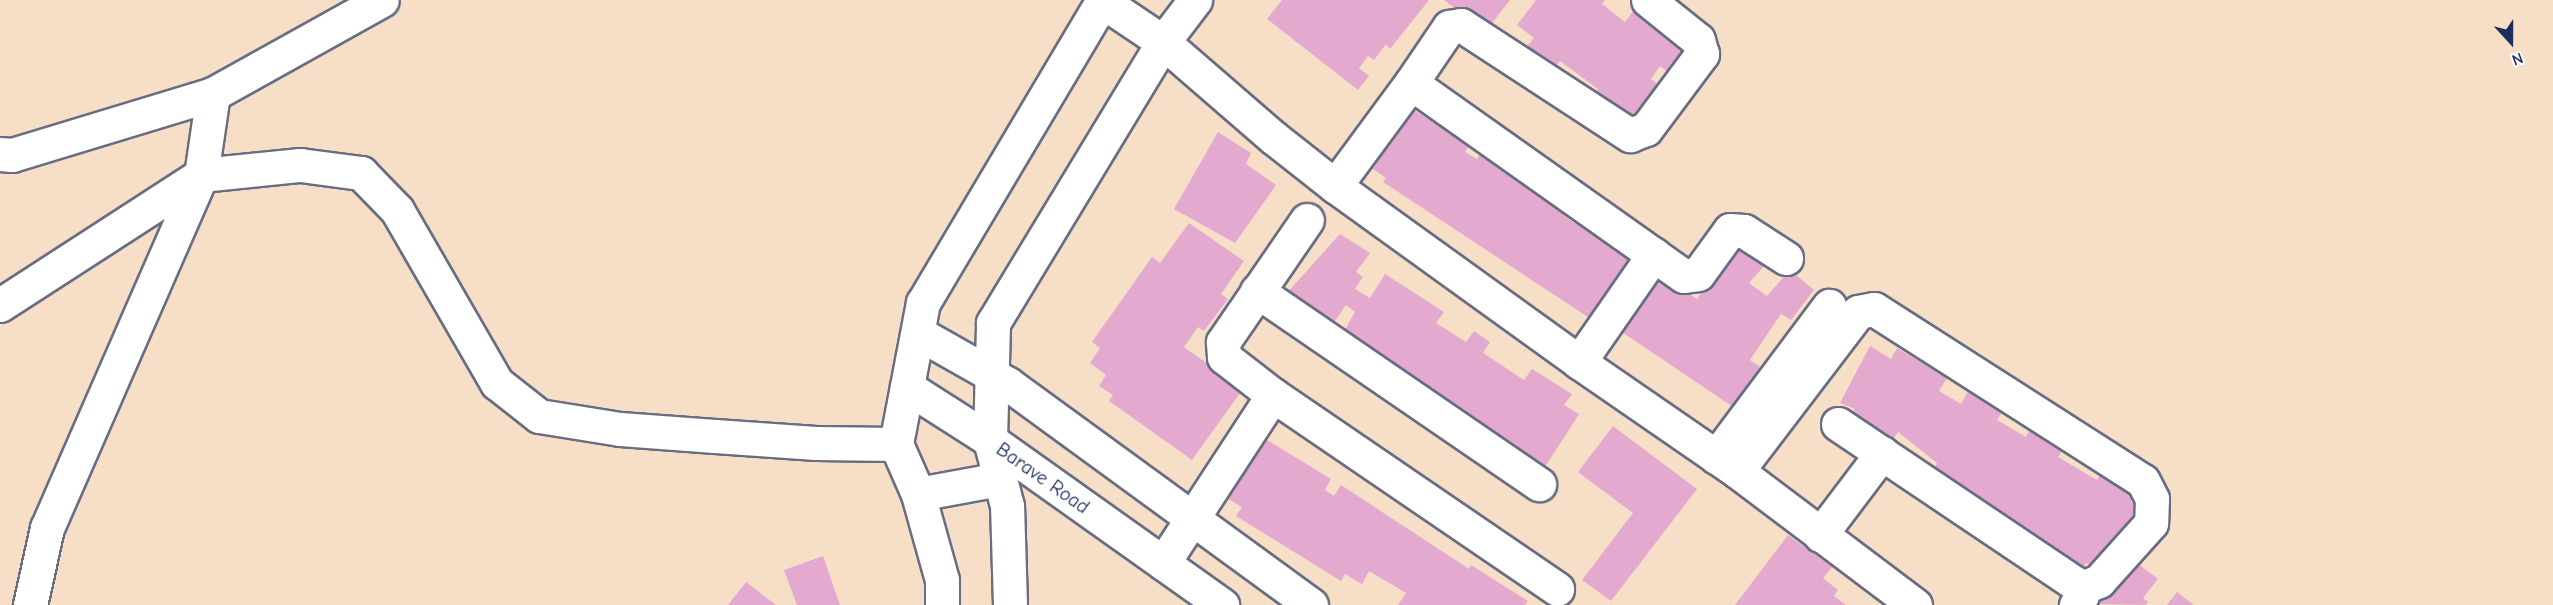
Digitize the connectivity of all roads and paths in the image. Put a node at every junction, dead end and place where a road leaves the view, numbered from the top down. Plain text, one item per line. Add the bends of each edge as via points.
1 (382, 0) edge
2 (1195, 0) edge
3 (1648, 0) edge
4 (1103, 1) edge
5 (1163, 42) junction
6 (1411, 83) junction
7 (213, 94) junction
8 (0, 154) edge
9 (201, 175) junction
10 (1335, 186) junction
11 (1307, 220) dead end
12 (1654, 254) junction
13 (1786, 258) dead end
14 (1257, 291) junction
15 (0, 305) edge
16 (1829, 306) dead end
17 (918, 333) junction
18 (1852, 353) dead end
19 (1579, 363) junction
20 (993, 374) junction
21 (907, 387) junction
22 (1273, 395) junction
23 (1787, 407) junction
24 (1838, 424) dead end
25 (990, 440) junction
26 (896, 444) junction
27 (1882, 453) junction
28 (1727, 464) junction
29 (1000, 479) junction
30 (1539, 484) dead end
31 (918, 494) junction
32 (1193, 518) junction
33 (1820, 535) junction
34 (1163, 563) junction
35 (1557, 589) dead end
36 (2079, 597) edge
37 (30, 605) edge
38 (942, 605) edge
39 (1010, 605) edge
40 (1222, 605) edge
41 (1311, 605) edge
42 (1915, 605) edge

1 - 7 street
2 - 5 street
3 - 6 street via 1698,40 1702,54 1646,129 1630,135 1461,25 1449,27
4 - 5 street
4 - 17 street via 923,303
5 - 10 street
5 - 20 street via 993,323
6 - 10 street
6 - 12 street
7 - 8 street via 12,155
7 - 9 street
9 - 15 street
9 - 26 street via 300,165 361,173 397,210 496,383 539,416 620,429 816,443
9 - 37 street via 47,528
10 - 19 street
11 - 14 street
12 - 13 street via 1684,276 1698,274 1730,230 1744,231
12 - 19 street
14 - 22 street via 1222,342 1224,357
14 - 30 street
16 - 28 street
17 - 20 street
17 - 21 street
18 - 23 street via 1812,405 1796,410
19 - 28 street
20 - 25 street
20 - 32 street
21 - 25 street, Barave Road
21 - 26 street
22 - 32 street
22 - 35 street
23 - 28 street
23 - 36 street via 1858,312 1874,309 2143,481 2152,499 2151,523 2099,581
24 - 27 street
25 - 29 street
25 - 34 street, Barave Road
26 - 31 street
27 - 33 street
27 - 36 street
28 - 33 street
29 - 31 street
29 - 39 street via 1007,506
31 - 38 street via 942,580
32 - 34 street
32 - 41 street
33 - 42 street
34 - 40 street, Barave Road

